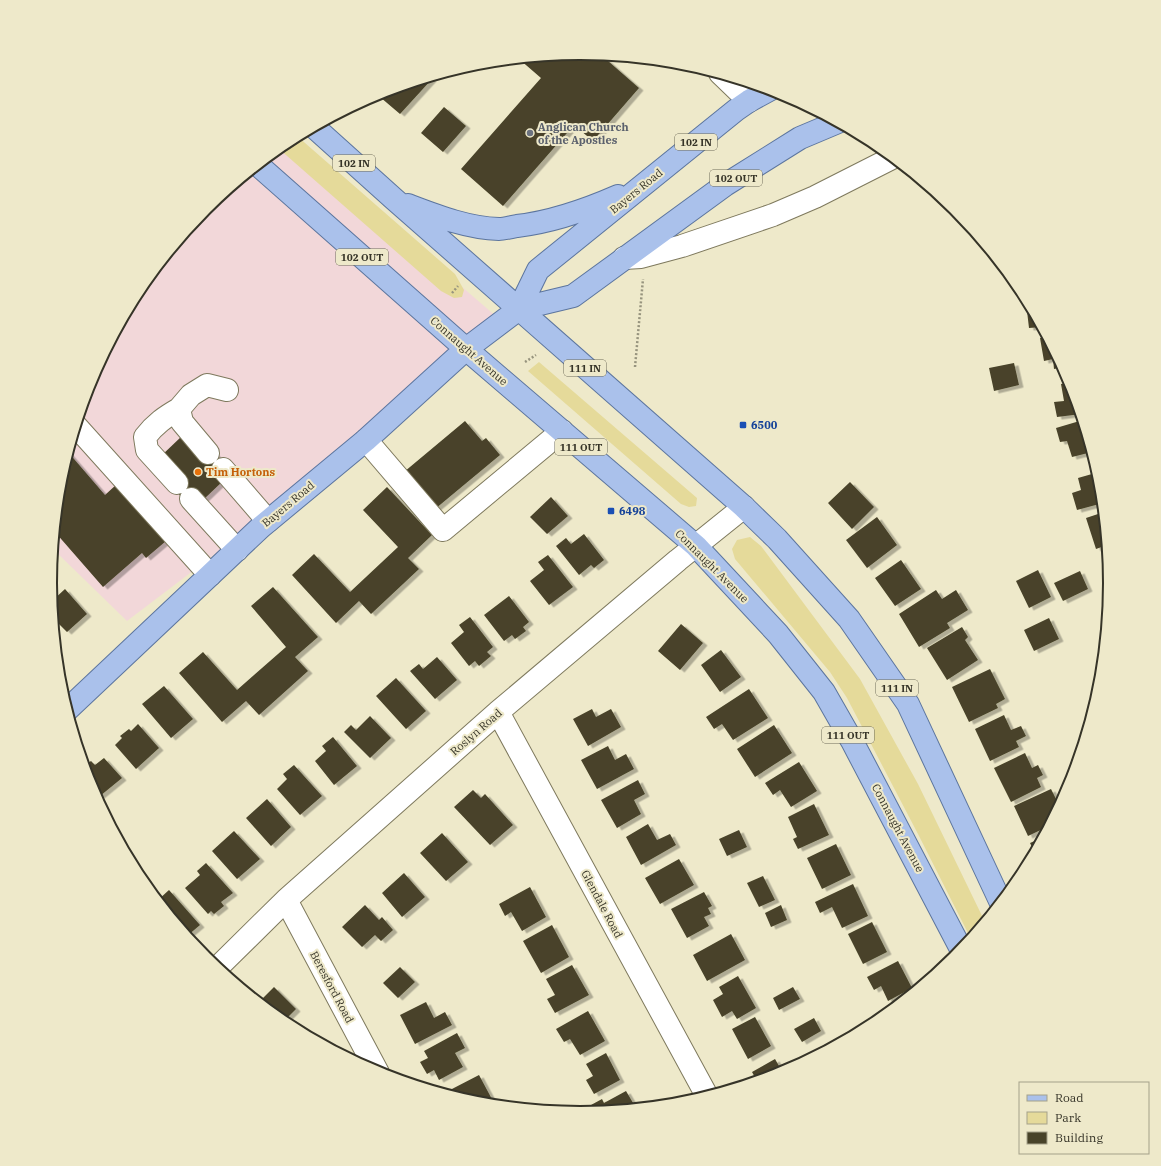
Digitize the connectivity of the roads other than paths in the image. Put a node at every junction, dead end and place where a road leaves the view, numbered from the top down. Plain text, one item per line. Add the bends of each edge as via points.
1 (726, 80) edge
2 (764, 93) edge
3 (748, 101) junction
4 (832, 124) edge
5 (318, 131) edge
6 (888, 160) edge
7 (262, 168) edge
8 (645, 184) junction
9 (394, 199) junction
10 (624, 258) junction
11 (519, 309) junction
12 (466, 349) junction
13 (227, 390) dead end
14 (179, 409) junction
15 (80, 431) edge
16 (562, 431) junction
17 (366, 440) junction
18 (208, 453) dead end
19 (223, 469) dead end
20 (177, 483) dead end
21 (191, 499) dead end
22 (744, 507) junction
23 (268, 521) junction
24 (696, 546) junction
25 (237, 550) junction
26 (210, 575) junction
27 (72, 705) edge
28 (498, 712) junction
29 (999, 898) edge
30 (286, 900) junction
31 (959, 945) edge
32 (221, 964) edge
33 (373, 1064) edge
34 (704, 1092) edge

1 - 3 street
2 - 3 main road, Bayers Road / 102 IN
3 - 8 main road, Bayers Road / 102 IN
4 - 10 main road, Bayers Road / 102 OUT via 800,138 725,185
5 - 9 main road, 102 IN
6 - 10 street, Bayers Road via 773,215 682,246
7 - 12 main road, Connaught Avenue / 102 OUT
8 - 9 main road via 554,220 499,229 446,220
8 - 11 main road, Bayers Road via 538,270
9 - 11 main road
10 - 11 main road, Bayers Road / 102 OUT via 573,296
11 - 12 main road, Bayers Road / 102 OUT
11 - 22 main road, 111 IN
12 - 16 main road, Connaught Avenue / 111 OUT
12 - 17 main road, Bayers Road
13 - 14 street via 207,385 191,395
14 - 18 street via 182,422
14 - 20 street via 163,418 145,437 147,450
15 - 26 street
16 - 17 street via 443,530
16 - 24 main road, Connaught Avenue / 111 OUT
17 - 23 main road, Bayers Road
19 - 23 street
21 - 25 street
22 - 24 street, Roslyn Road
22 - 29 main road, 111 IN via 777,539 849,619 908,704
23 - 25 main road, Bayers Road
24 - 28 street, Roslyn Road
24 - 31 main road, Connaught Avenue / 111 OUT via 778,634 824,692
25 - 26 main road, Bayers Road
26 - 27 main road, Bayers Road
28 - 30 street, Roslyn Road
28 - 34 street, Glendale Road
30 - 32 street, Roslyn Road
30 - 33 street, Beresford Road

